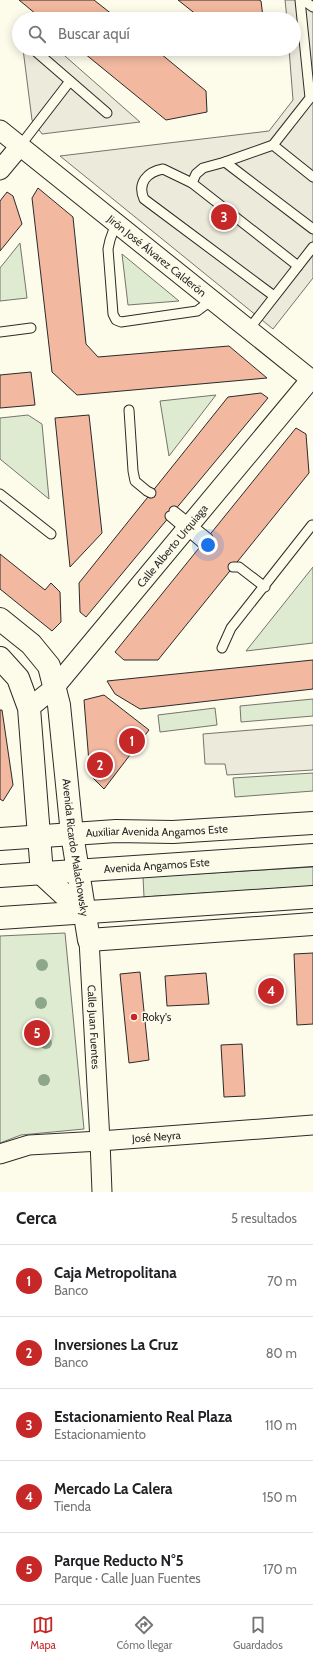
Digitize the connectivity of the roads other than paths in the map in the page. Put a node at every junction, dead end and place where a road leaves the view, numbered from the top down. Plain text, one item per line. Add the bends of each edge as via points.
1 (302, 0) edge
2 (313, 7) edge
3 (309, 53) edge
4 (41, 56) edge
5 (70, 81) junction
6 (312, 99) edge
7 (107, 113) dead end
8 (0, 130) edge
9 (273, 145) junction
10 (20, 146) junction
11 (225, 162) junction
12 (0, 170) edge
13 (313, 177) edge
14 (192, 183) junction
15 (116, 223) junction
16 (313, 229) edge
17 (313, 247) edge
18 (298, 266) junction
19 (274, 296) junction
20 (212, 300) junction
21 (31, 328) dead end
22 (248, 329) junction
23 (0, 332) edge
24 (312, 380) edge
25 (129, 410) dead end
26 (0, 494) edge
27 (148, 494) dead end
28 (172, 514) dead end
29 (312, 525) edge
30 (188, 527) junction
31 (51, 534) dead end
32 (205, 541) dead end
33 (237, 565) dead end
34 (265, 587) junction
35 (0, 620) edge
36 (222, 648) dead end
37 (0, 658) edge
38 (54, 688) junction
39 (29, 708) junction
40 (313, 823) edge
41 (72, 834) junction
42 (40, 836) junction
43 (0, 839) edge
44 (313, 855) edge
45 (78, 872) junction
46 (42, 874) junction
47 (0, 876) edge
48 (313, 897) edge
49 (84, 913) junction
50 (0, 918) edge
51 (313, 924) edge
52 (89, 940) junction
53 (313, 1125) edge
54 (100, 1141) junction
55 (0, 1154) edge
56 (102, 1192) edge

1 - 2 lane
1 - 3 lane
3 - 6 lane
4 - 5 lane
5 - 7 lane
5 - 10 lane
6 - 9 lane
8 - 10 street, Jirón José Álvarez Calderón
9 - 11 lane
9 - 13 lane
10 - 12 street
10 - 15 street, Jirón José Álvarez Calderón
11 - 14 lane via 203,168 196,174
11 - 16 lane
14 - 18 lane
14 - 19 lane via 163,169 154,172 142,183 141,191 144,199
15 - 20 street, Jirón José Álvarez Calderón
15 - 20 lane via 108,249 113,314 116,320 121,322 197,311
17 - 18 lane
18 - 19 lane
19 - 22 lane
20 - 22 street, Jirón José Álvarez Calderón
21 - 23 lane
22 - 24 street, Jirón José Álvarez Calderón
24 - 30 street, Calle Alberto Urquiaga
25 - 27 lane via 135,481
26 - 31 lane
28 - 30 lane
29 - 34 lane
30 - 32 lane
30 - 38 street, Calle Alberto Urquiaga
33 - 34 lane
34 - 36 lane via 231,628
35 - 38 main road, Avenida Ricardo Malachowsky via 31,644 48,666
37 - 39 main road via 18,678
38 - 39 street, Calle Alberto Urquiaga
38 - 41 main road, Avenida Ricardo Malachowsky via 59,705
39 - 42 main road
40 - 41 main road, Auxiliar Avenida Angamos Este via 173,832 116,831
41 - 42 main road, Auxiliar Avenida Angamos Este
41 - 45 main road, Avenida Ricardo Malachowsky
42 - 43 main road, Auxiliar Avenida Angamos Este
42 - 46 main road
44 - 45 main road, Avenida Angamos Este
45 - 46 main road, Avenida Angamos Este
45 - 49 main road, Avenida Ricardo Malachowsky
46 - 47 main road, Avenida Angamos Este
46 - 49 main road, Avenida Ricardo Malachowsky
48 - 49 main road
49 - 50 main road
49 - 52 main road, Calle Juan Fuentes
51 - 52 main road
52 - 54 street, Calle Juan Fuentes
53 - 54 street, José Neyra
54 - 55 street, José Neyra via 29,1145
54 - 56 street, Calle Juan Fuentes

